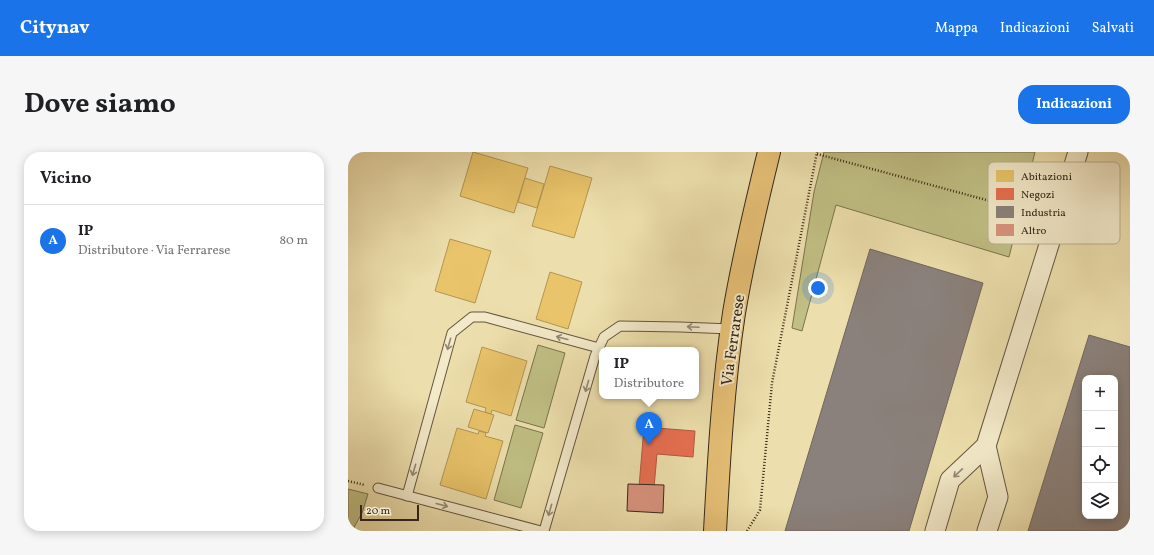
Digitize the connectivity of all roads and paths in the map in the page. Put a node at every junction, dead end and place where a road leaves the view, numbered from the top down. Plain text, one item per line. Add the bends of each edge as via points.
1 (769, 152) edge
2 (1078, 152) edge
3 (817, 153) edge
4 (1075, 162) edge
5 (988, 200) edge
6 (1049, 244) edge
7 (732, 330) junction
8 (599, 347) edge
9 (599, 348) joint
10 (986, 446) junction
11 (378, 488) dead end
12 (407, 496) junction
13 (541, 531) edge
14 (544, 531) edge
15 (714, 531) edge
16 (747, 531) edge
17 (935, 531) edge
18 (987, 531) edge

1 - 7 main road, Via Ferrarese via 741,275
2 - 4 street
3 - 5 path
3 - 16 path via 772,383 760,510
6 - 10 street
7 -> 8 lane via 680,326 620,326 604,337
7 - 15 main road, Via Ferrarese
9 -> 12 lane via 485,317 472,317 462,324 452,333
9 -> 14 lane
10 -> 17 street via 950,480
10 - 18 street via 998,497
11 - 12 lane
12 -> 13 lane

